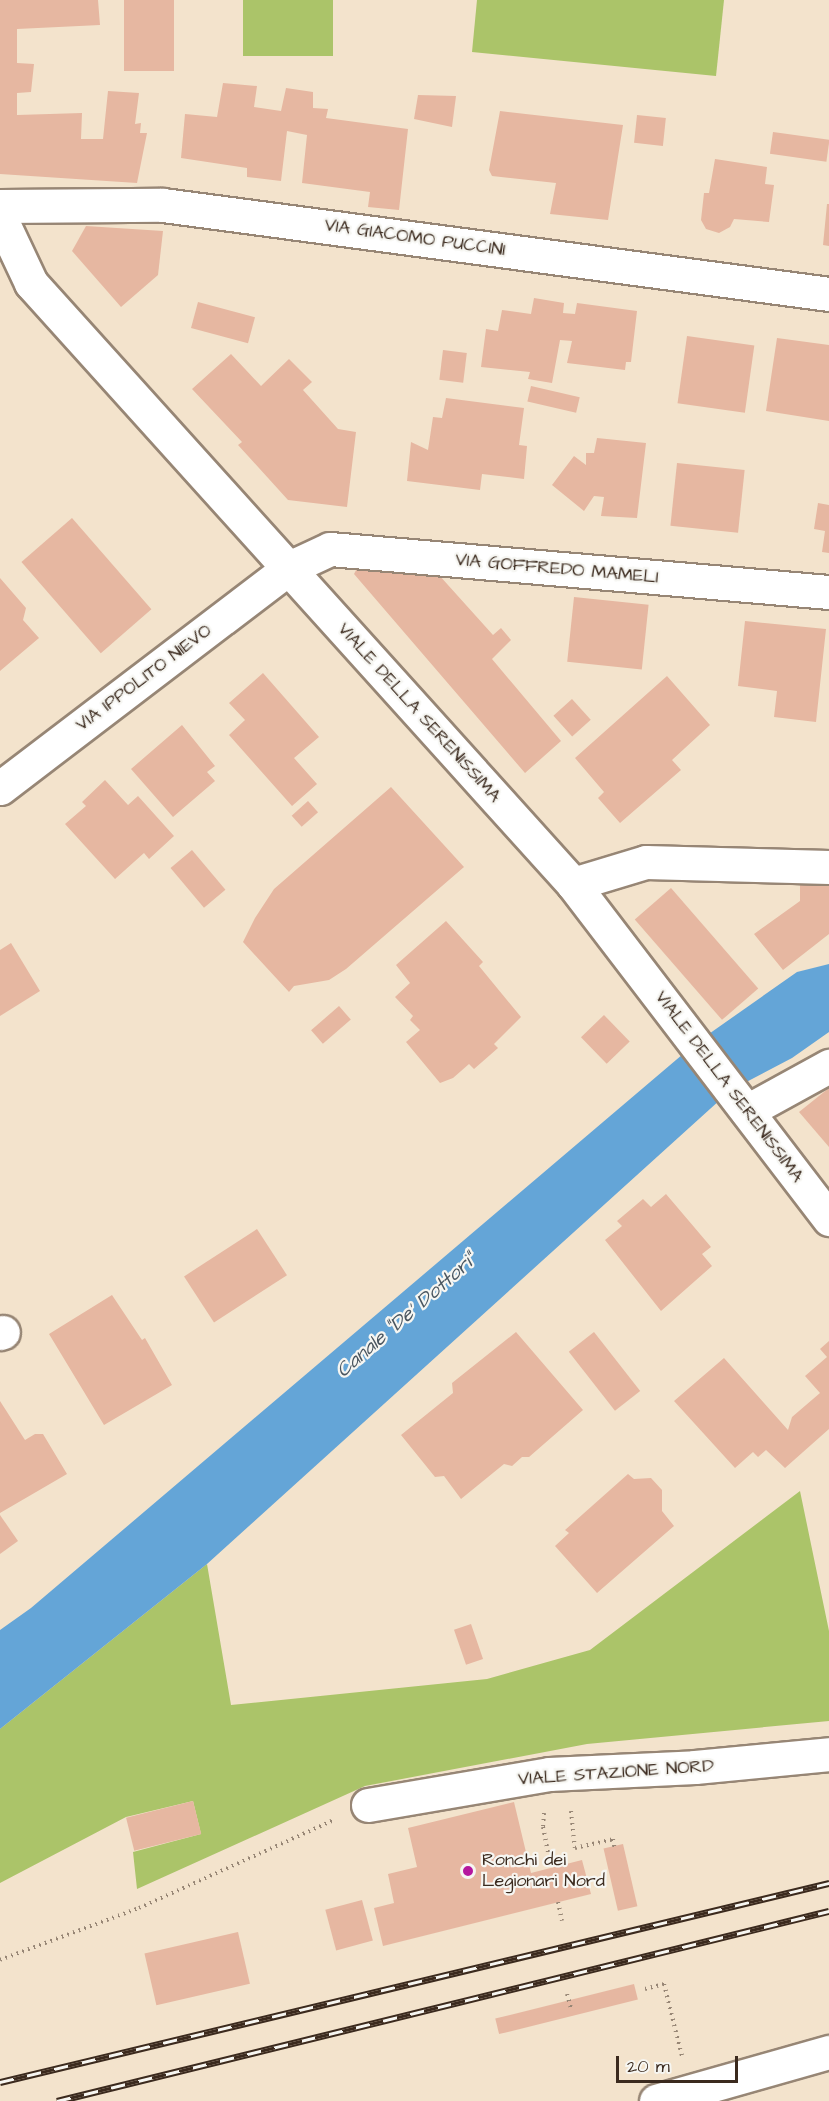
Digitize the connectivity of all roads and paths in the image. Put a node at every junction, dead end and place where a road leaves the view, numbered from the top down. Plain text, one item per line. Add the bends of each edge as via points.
1 (0, 206) edge
2 (0, 217) edge
3 (829, 294) edge
4 (289, 568) junction
5 (829, 591) edge
6 (0, 788) edge
7 (829, 867) edge
8 (573, 884) junction
9 (829, 1066) edge
10 (739, 1100) junction
11 (829, 1219) edge
12 (829, 1754) edge
13 (549, 1774) junction
14 (368, 1805) joint
15 (615, 1850) dead end
16 (551, 1867) dead end
17 (558, 1902) dead end
18 (562, 1921) dead end
19 (0, 1960) edge
20 (645, 1989) dead end
21 (567, 1994) dead end
22 (571, 2008) dead end
23 (829, 2052) edge
24 (682, 2057) dead end
25 (656, 2101) edge

1 - 3 street, VIA GIACOMO PUCCINI via 163,205
2 - 4 street, VIALE DELLA SERENISSIMA via 31,283
4 - 5 street, VIA GOFFREDO MAMELI via 330,549
4 - 6 street, VIA IPPOLITO NIEVO
4 - 8 street, VIALE DELLA SERENISSIMA
7 - 8 street via 646,862
8 - 10 street, VIALE DELLA SERENISSIMA
9 - 10 street
10 - 11 street, VIALE DELLA SERENISSIMA
12 - 13 street, VIALE STAZIONE NORD via 695,1767
13 - 14 street, VIALE STAZIONE NORD
13 - 15 path via 571,1812 575,1848 613,1839
13 - 16 path via 543,1827
14 - 19 path via 139,1908
17 - 18 path
20 - 24 path via 664,1984
21 - 22 path
23 - 25 street

